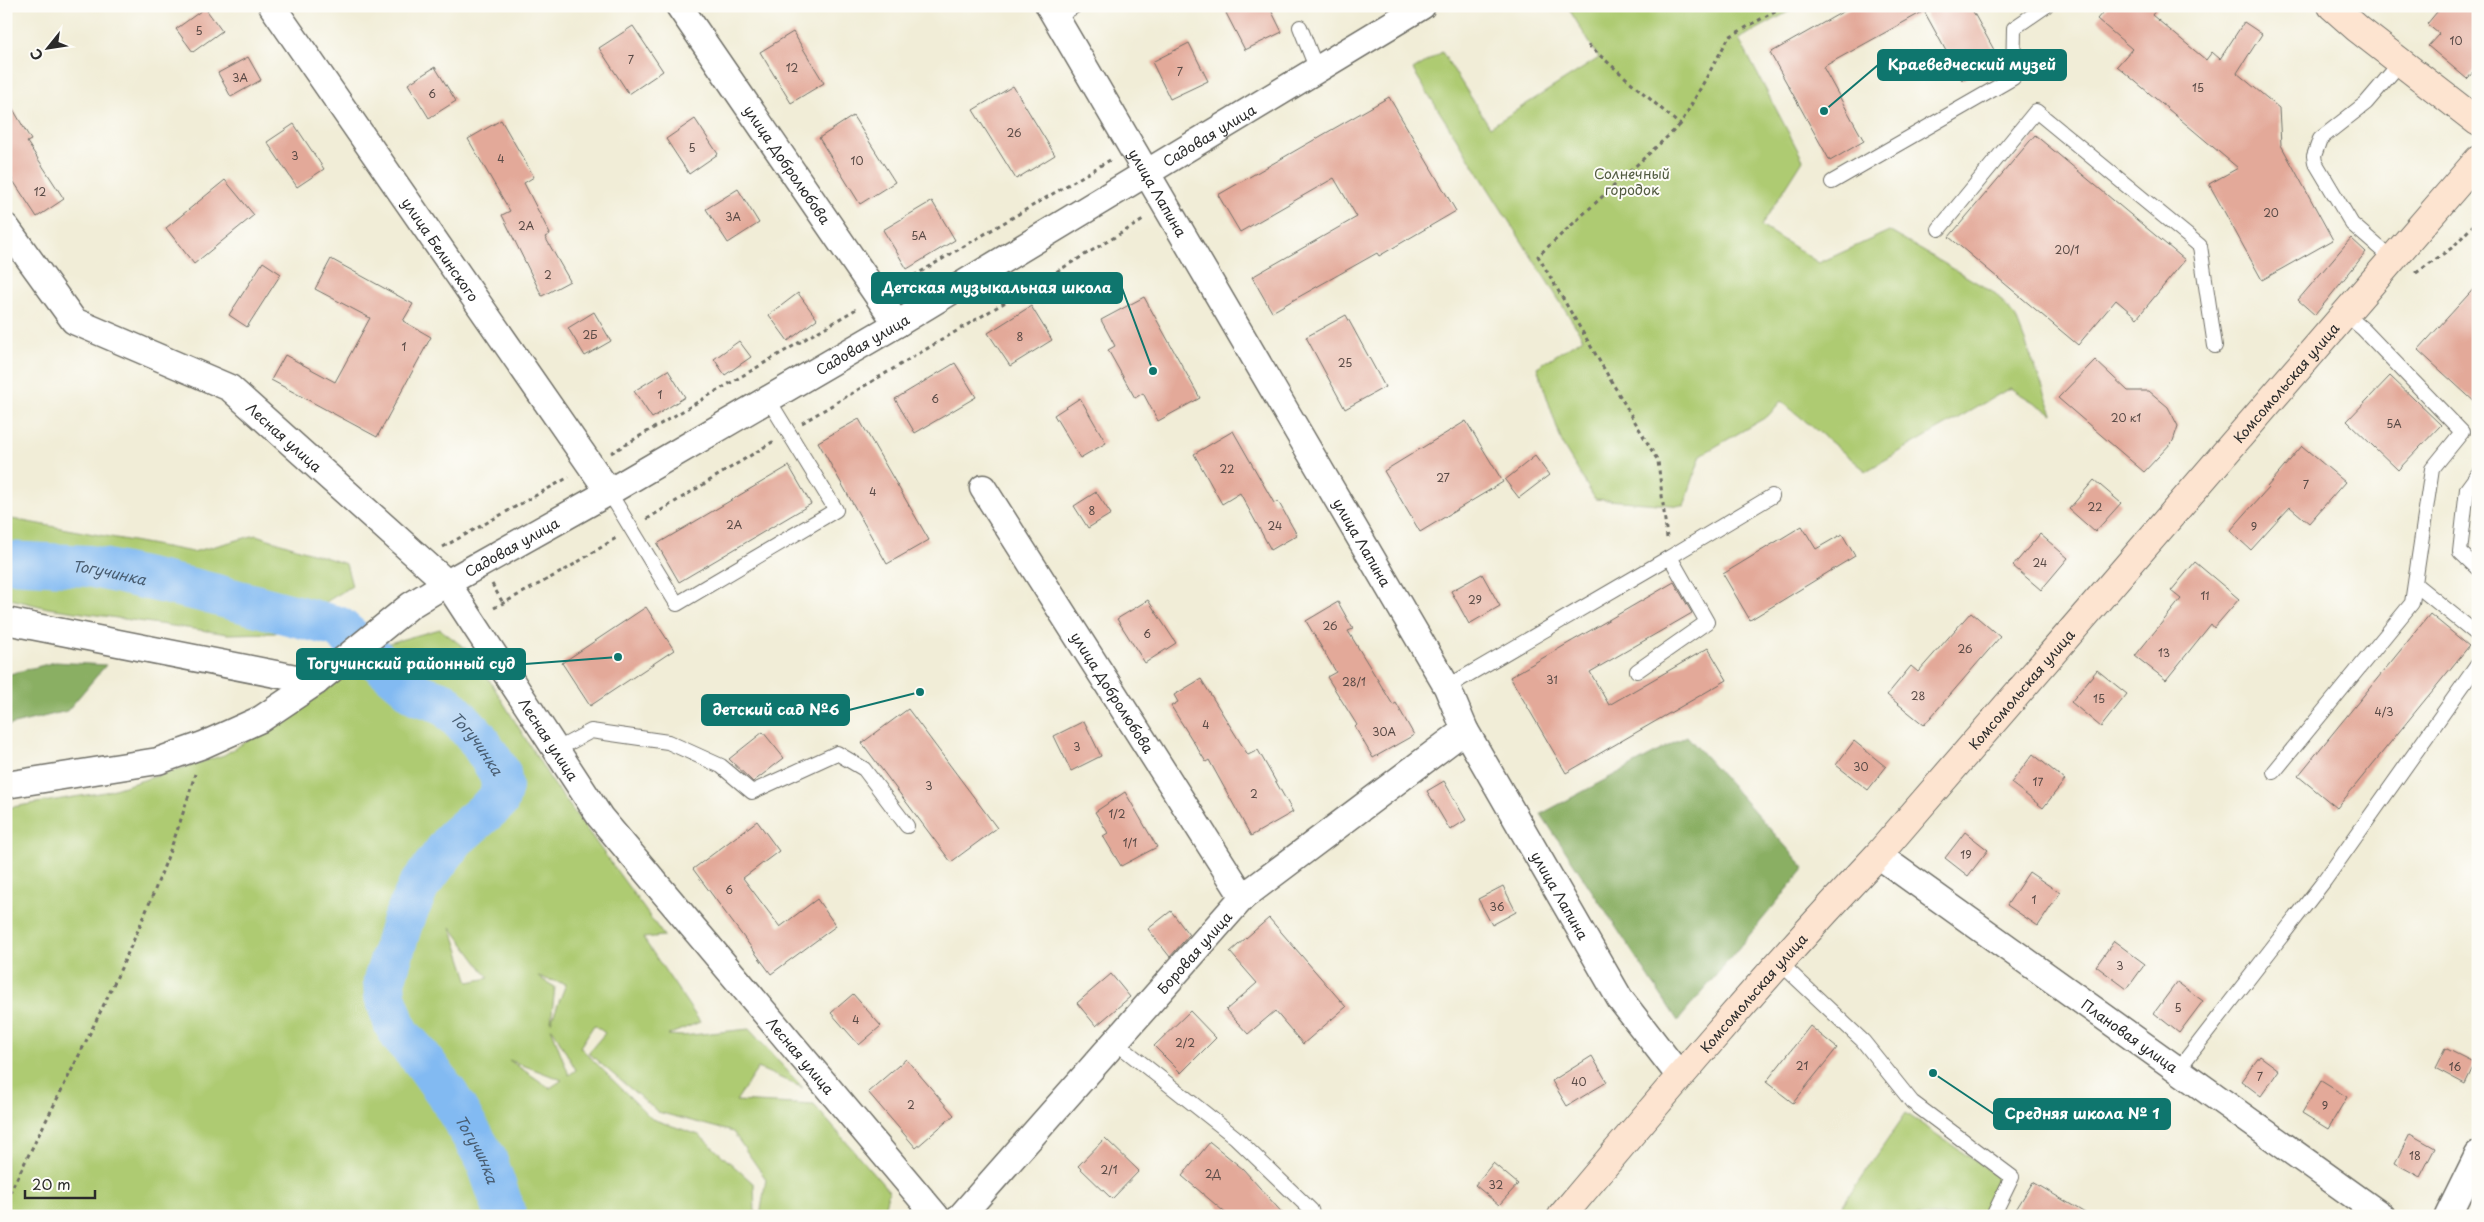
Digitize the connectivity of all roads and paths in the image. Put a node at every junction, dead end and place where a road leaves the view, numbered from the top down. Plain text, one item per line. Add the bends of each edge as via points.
1 (272, 6) edge
2 (679, 6) edge
3 (1422, 6) edge
4 (1784, 6) edge
5 (2046, 6) edge
6 (2332, 6) edge
7 (1060, 10) edge
8 (1300, 27) dead end
9 (1588, 45) dead end
10 (2401, 62) junction
11 (1318, 70) junction
12 (2478, 122) edge
13 (1680, 125) junction
14 (1132, 147) junction
15 (2478, 160) edge
16 (1147, 173) junction
17 (1832, 182) dead end
18 (1167, 206) junction
19 (6, 227) edge
20 (1939, 229) dead end
21 (2392, 258) junction
22 (878, 297) junction
23 (2344, 313) junction
24 (897, 324) junction
25 (2215, 346) dead end
26 (768, 399) junction
27 (788, 432) junction
28 (590, 465) junction
29 (2478, 474) edge
30 (983, 488) dead end
31 (609, 492) junction
32 (1772, 496) dead end
33 (631, 529) junction
34 (1670, 556) junction
35 (420, 559) junction
36 (2478, 569) edge
37 (447, 583) junction
38 (2415, 584) junction
39 (6, 621) edge
40 (471, 621) junction
41 (2478, 635) edge
42 (2478, 664) edge
43 (1637, 671) dead end
44 (316, 682) junction
45 (1447, 687) junction
46 (1465, 730) junction
47 (203, 745) junction
48 (556, 750) junction
49 (2274, 772) dead end
50 (6, 785) edge
51 (907, 826) dead end
52 (1878, 854) junction
53 (1243, 897) junction
54 (1778, 961) junction
55 (1115, 1042) junction
56 (2177, 1071) junction
57 (1679, 1075) junction
58 (2478, 1155) edge
59 (6, 1200) edge
60 (936, 1216) edge
61 (961, 1216) edge
62 (1313, 1216) edge
63 (1562, 1216) edge
64 (1993, 1216) edge
65 (2382, 1216) edge
66 (2449, 1216) edge

1 - 28 street, улица Белинского
2 - 22 street, улица Добролюбова
3 - 11 street, Садовая улица
4 - 13 path via 1729,37
5 - 17 lane via 2014,28 2013,78
6 - 10 main road
7 - 14 street, улица Лапина
8 - 11 lane
9 - 13 path
10 - 12 main road
10 - 21 lane via 2366,103 2320,139 2314,156 2352,224
11 - 16 street, Садовая улица
13 - 34 path via 1538,256 1658,461
14 - 16 street, улица Лапина
14 - 22 path
15 - 21 main road, Комсомольская улица
16 - 18 street, улица Лапина
16 - 24 street, Садовая улица
18 - 27 path
18 - 45 street, улица Лапина
19 - 35 street, Лесная улица via 74,321 230,388
20 - 25 lane via 2036,111 2200,246
21 - 23 main road, Комсомольская улица
22 - 24 street, улица Добролюбова
22 - 28 path
23 - 38 lane via 2462,432 2432,469
23 - 52 main road, Комсомольская улица
24 - 26 street, Садовая улица
26 - 27 lane
26 - 31 street, Садовая улица
27 - 33 path
27 - 33 lane via 836,510 677,604
28 - 31 street, улица Белинского
28 - 35 path
29 - 36 lane via 2466,489 2460,552
30 - 53 street, улица Добролюбова
31 - 33 lane
31 - 37 street, Садовая улица
32 - 34 lane
33 - 40 path
34 - 43 lane via 1707,622
34 - 45 lane
35 - 37 street, Лесная улица
37 - 40 street, Лесная улица
37 - 44 street, Садовая улица via 411,605
38 - 41 lane
38 - 49 lane via 2412,603
39 - 44 street
40 - 48 street, Лесная улица
42 - 56 lane via 2325,880
44 - 47 street, Садовая улица via 260,719
45 - 46 street, улица Лапина
46 - 53 street, Боровая улица
46 - 57 street, улица Лапина via 1620,999
47 - 50 street, Садовая улица via 158,761
47 - 59 path via 183,815 126,958
48 - 51 lane via 591,731 668,742 720,766 752,792 837,753 864,769
48 - 60 street, Лесная улица via 600,818
52 - 54 main road, Комсомольская улица
52 - 56 street, Плановая улица
53 - 55 street, Боровая улица
54 - 57 main road, Комсомольская улица
54 - 64 lane via 1863,1041 1912,1102 2012,1177
55 - 61 street, Боровая улица
55 - 62 lane via 1235,1137 1311,1210
56 - 65 street, Плановая улица
57 - 63 main road, Комсомольская улица
58 - 66 street

